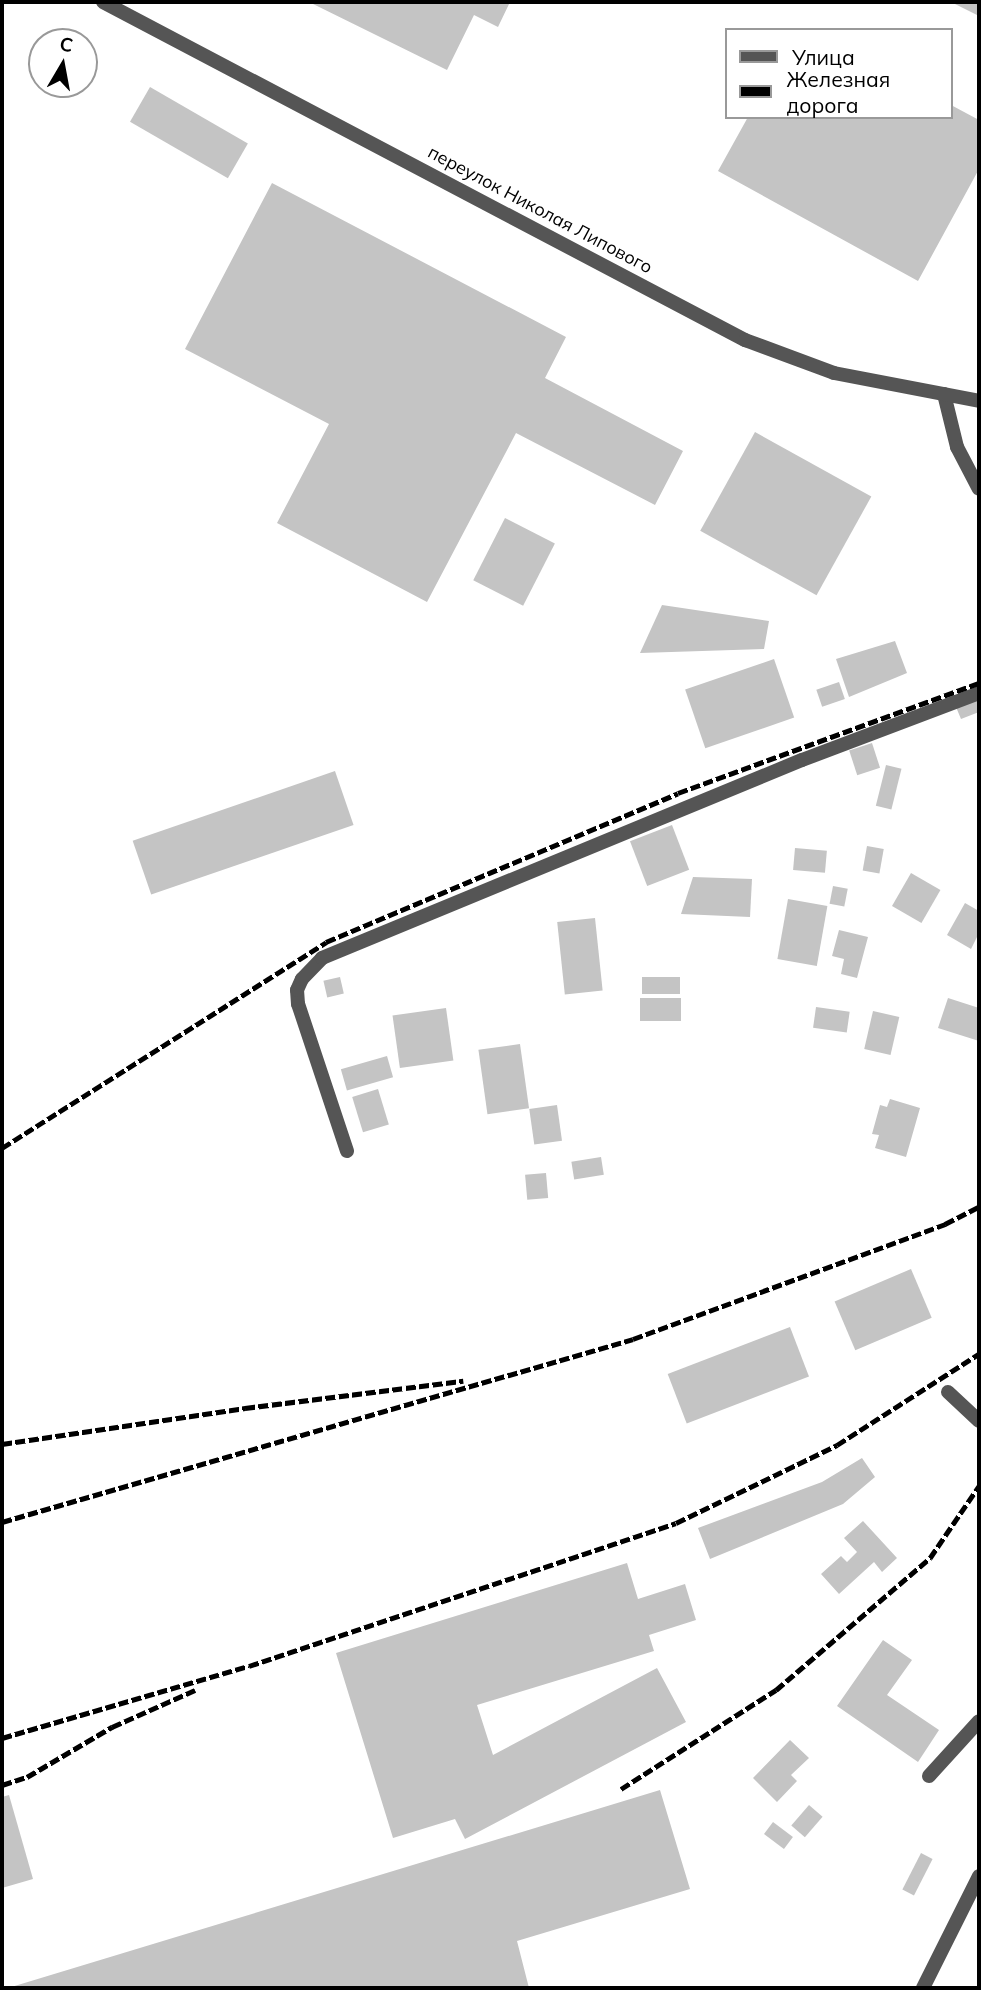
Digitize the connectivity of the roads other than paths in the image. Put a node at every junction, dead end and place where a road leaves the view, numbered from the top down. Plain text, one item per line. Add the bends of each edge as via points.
1 (103, 2) edge
2 (944, 394) junction
3 (979, 401) edge
4 (979, 489) edge
5 (979, 693) edge
6 (347, 1151) dead end
7 (948, 1392) dead end
8 (979, 1421) edge
9 (979, 1721) edge
10 (929, 1776) dead end
11 (979, 1876) edge
12 (923, 1988) edge

1 - 2 street, переулок Николая Липового via 745,340 834,373
2 - 3 street, переулок Николая Липового
2 - 4 street via 957,447
5 - 6 street via 802,760 322,958 302,979 298,1004
7 - 8 street
9 - 10 street
11 - 12 street

